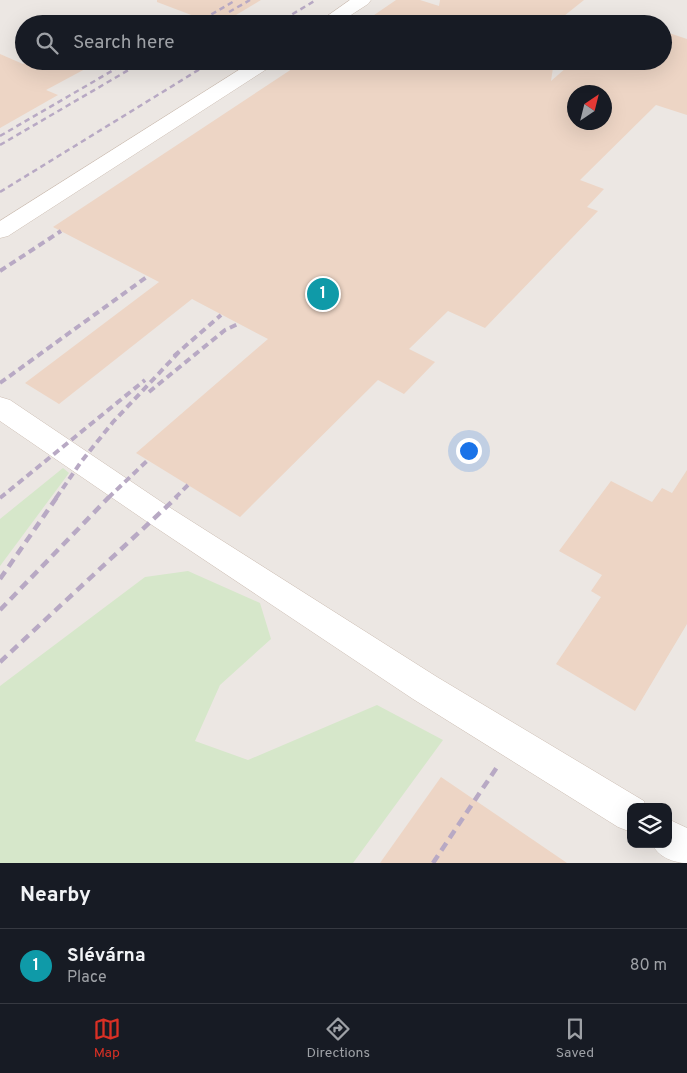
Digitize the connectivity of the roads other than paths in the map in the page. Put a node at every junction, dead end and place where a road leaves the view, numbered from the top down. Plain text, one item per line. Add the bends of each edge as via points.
1 (362, 0) edge
2 (339, 15) edge
3 (252, 70) edge
4 (0, 231) edge
5 (0, 407) edge
6 (627, 812) edge
7 (672, 840) edge
8 (687, 849) edge

1 - 2 lane
3 - 4 lane
5 - 6 lane via 425,688
7 - 8 lane

